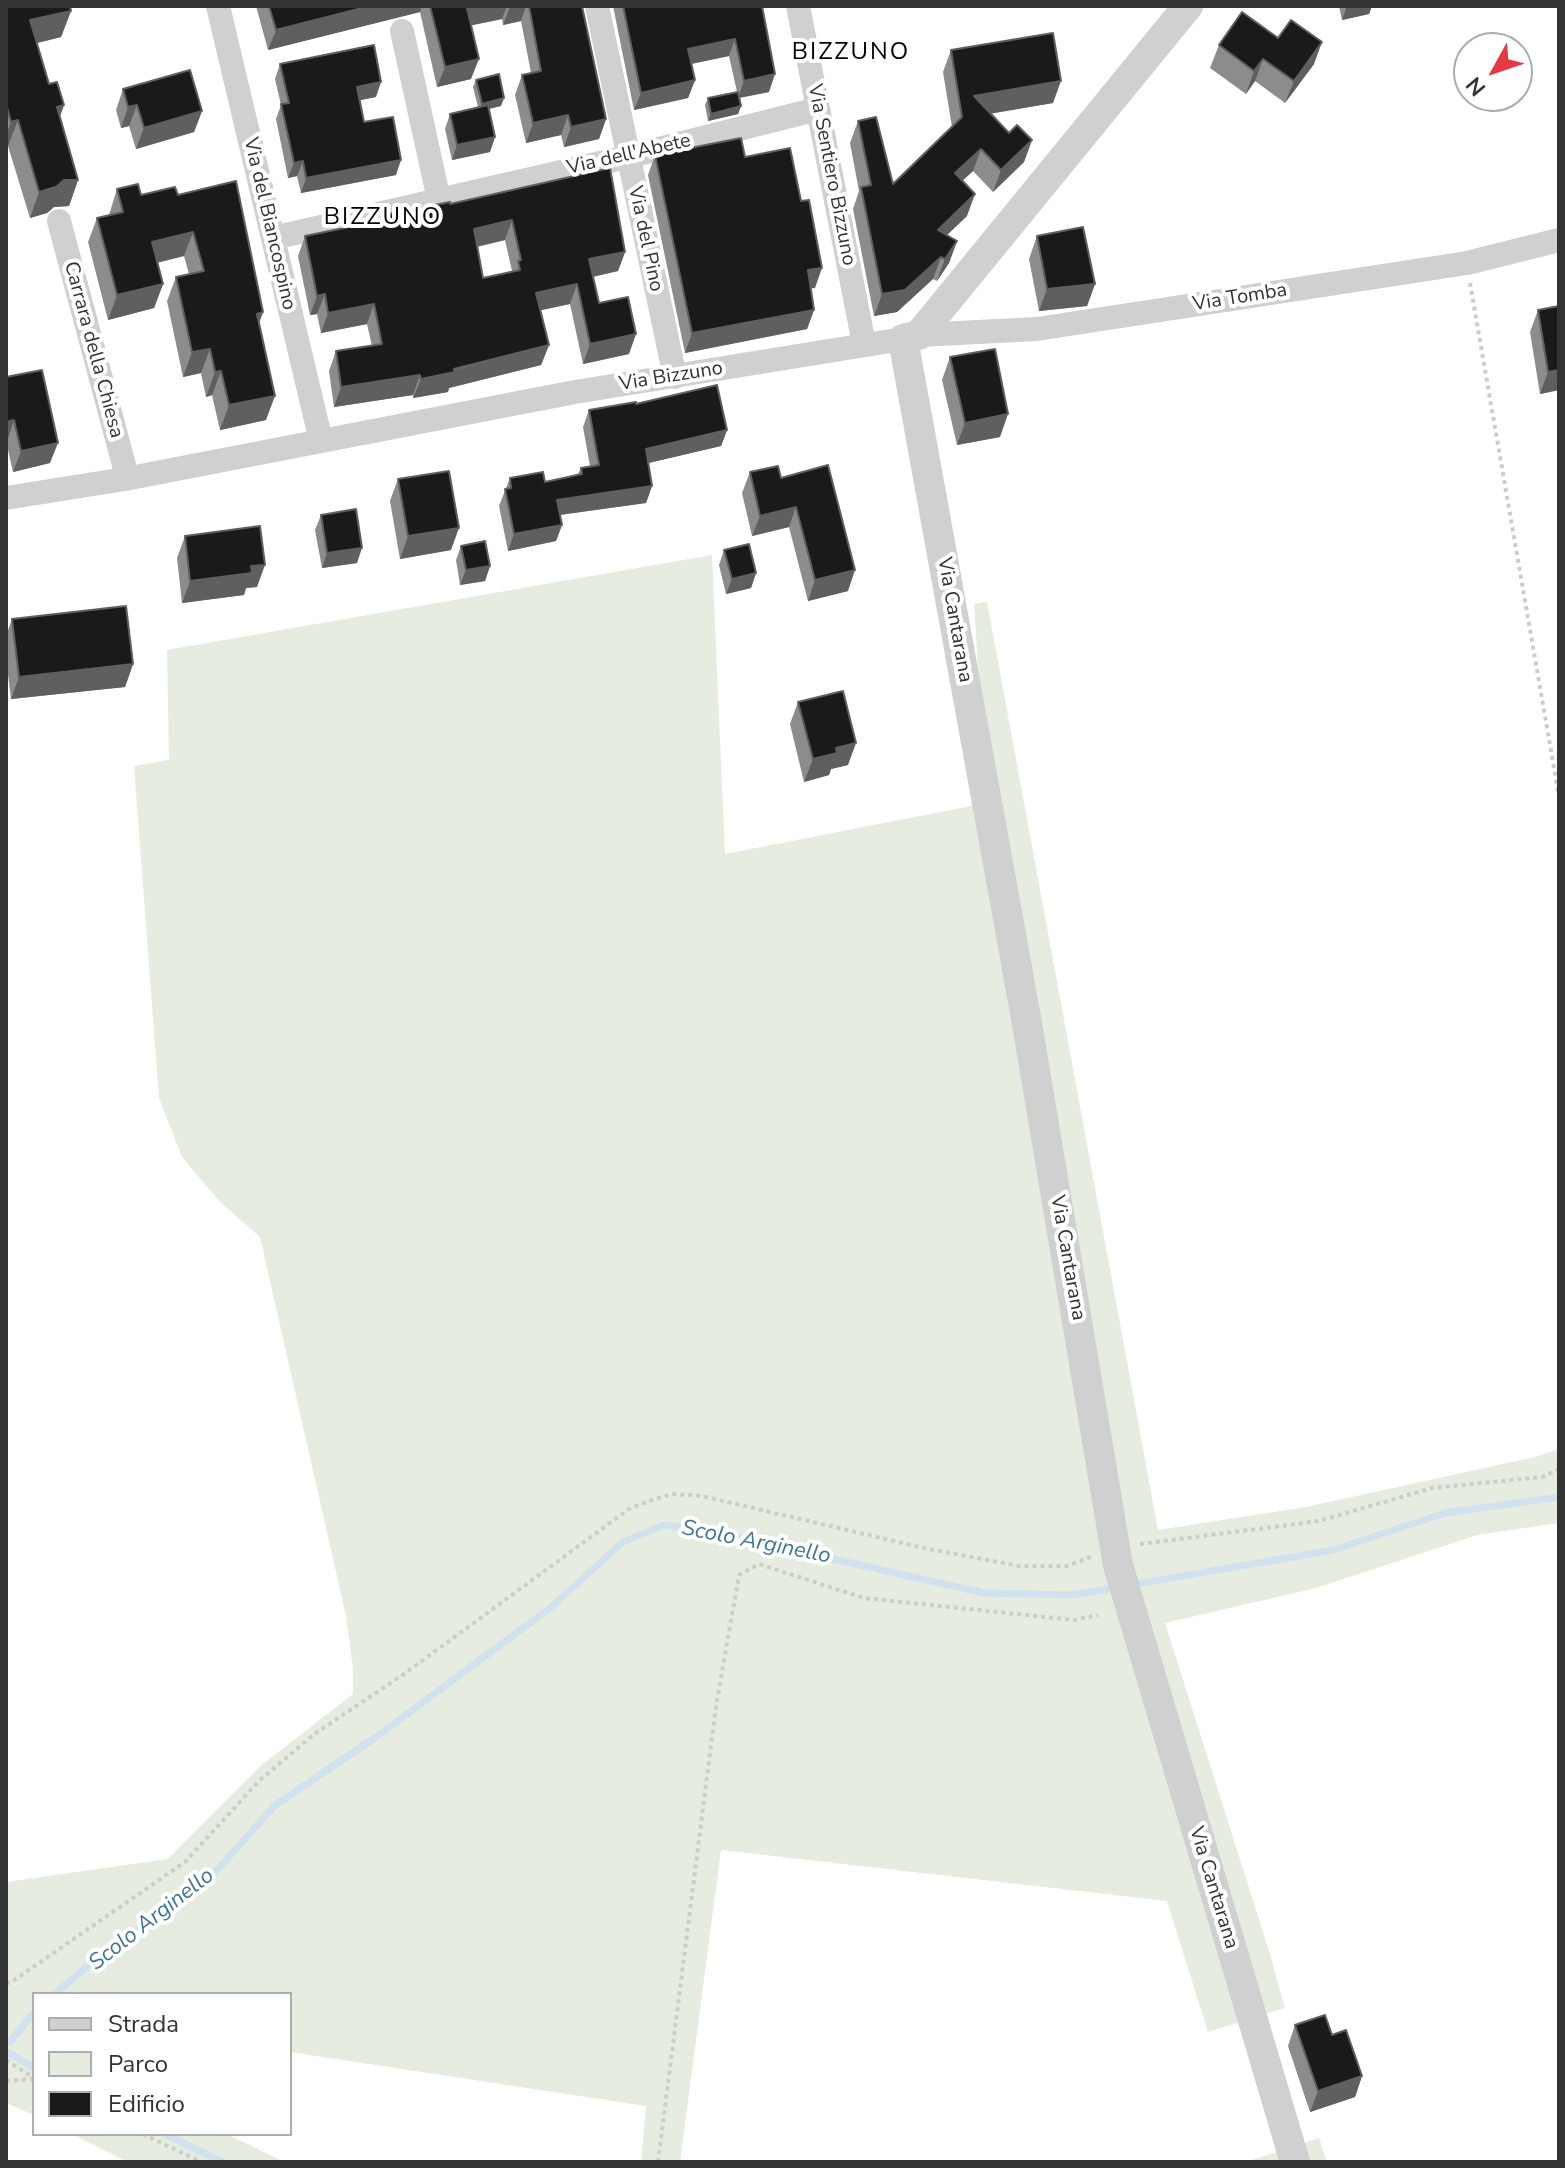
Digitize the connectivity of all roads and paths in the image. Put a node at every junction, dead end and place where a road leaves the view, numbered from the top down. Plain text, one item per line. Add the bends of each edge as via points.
1 (218, 6) edge
2 (597, 6) edge
3 (798, 6) edge
4 (1188, 6) edge
5 (402, 31) dead end
6 (818, 109) junction
7 (627, 157) junction
8 (439, 200) junction
9 (59, 221) dead end
10 (273, 238) junction
11 (1559, 240) edge
12 (1467, 263) junction
13 (911, 337) junction
14 (864, 344) junction
15 (675, 377) junction
16 (321, 441) junction
17 (125, 479) junction
18 (6, 498) edge
19 (1559, 797) edge
20 (1559, 1469) edge
21 (1121, 1573) junction
22 (1098, 1615) dead end
23 (6, 1982) edge
24 (6, 2060) edge
25 (32, 2078) edge
26 (32, 2079) edge
27 (6, 2081) edge
28 (147, 2136) edge
29 (201, 2162) edge
30 (658, 2162) edge
31 (1295, 2162) edge

1 - 10 street, Via del Biancospino
2 - 7 street, Via del Pino
3 - 6 street, Via Sentiero Bizzuno
4 - 13 street
5 - 8 street
6 - 7 street, Via dell'Abete
6 - 14 street, Via Sentiero Bizzuno
7 - 8 street, Via dell'Abete
7 - 15 street, Via del Pino
8 - 10 street, Via dell'Abete
9 - 17 street, Carrara della Chiesa
10 - 16 street, Via del Biancospino
11 - 12 street, Via Tomba
12 - 13 street, Via Tomba via 1037,329
12 - 19 path
13 - 14 street, Via Bizzuno
13 - 21 street, Via Cantarana
14 - 15 street, Via Bizzuno
15 - 16 street, Via Bizzuno
16 - 17 street, Via Bizzuno
17 - 18 street, Via Bizzuno
20 - 21 path via 1542,1477 1432,1488
21 - 23 path via 1020,1566 702,1496 672,1494 652,1500 629,1509 313,1735 259,1781 185,1862
21 - 31 street, Via Cantarana
22 - 30 path via 1074,1620 864,1598 759,1564 739,1575 716,1706
24 - 25 path
26 - 27 path
28 - 29 path

